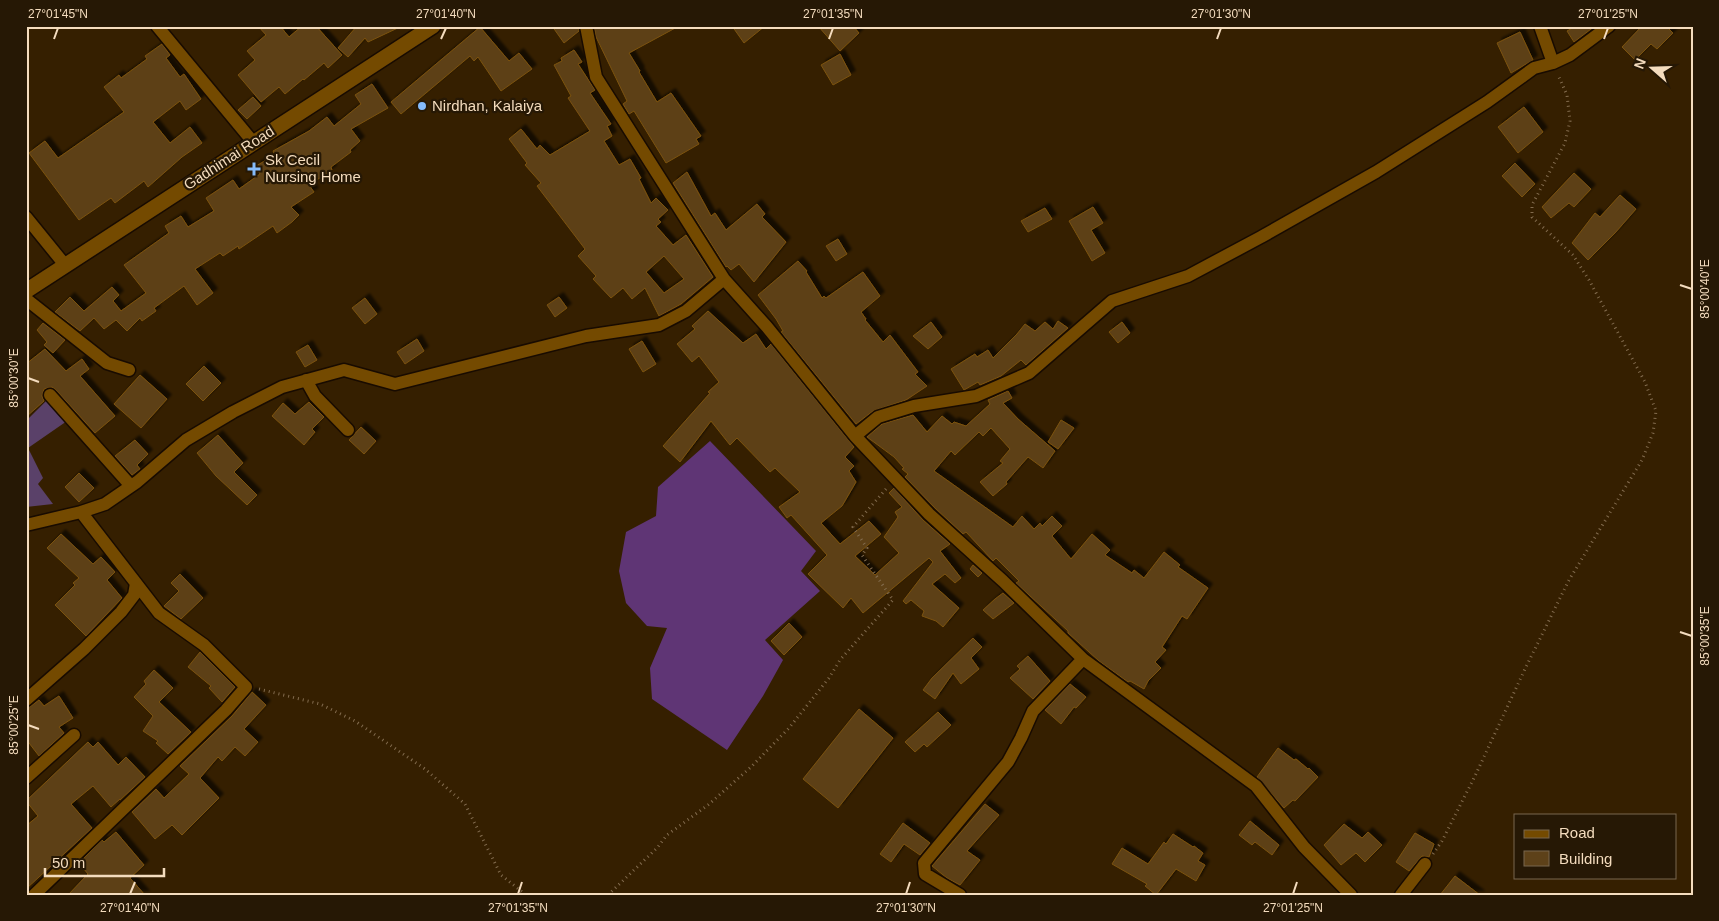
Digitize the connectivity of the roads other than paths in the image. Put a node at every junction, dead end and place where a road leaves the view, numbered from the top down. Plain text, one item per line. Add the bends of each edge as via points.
1 (157, 26) edge
2 (432, 26) edge
3 (586, 26) edge
4 (1540, 26) edge
5 (1609, 26) edge
6 (1553, 63) junction
7 (253, 142) junction
8 (26, 217) edge
9 (66, 265) junction
10 (724, 279) junction
11 (26, 290) edge
12 (26, 299) edge
13 (129, 370) dead end
14 (306, 380) junction
15 (50, 395) dead end
16 (348, 430) dead end
17 (855, 436) junction
18 (132, 486) junction
19 (81, 512) junction
20 (26, 525) edge
21 (136, 583) junction
22 (1083, 659) junction
23 (26, 700) edge
24 (74, 734) dead end
25 (26, 778) edge
26 (1425, 864) road end
27 (34, 895) edge
28 (960, 895) edge
29 (1351, 895) edge
30 (1401, 895) edge

1 - 7 street
2 - 7 street, Gadhimai Road
3 - 10 street via 596,76
4 - 6 street
5 - 6 street via 1570,55
6 - 17 street via 1534,68 1487,102 1376,172 1188,276 1112,301 1029,373 976,396 914,406 878,417
7 - 9 street, Gadhimai Road
8 - 9 street
9 - 11 street, Gadhimai Road
10 - 14 street via 686,310 659,325 586,336 395,384 344,370
10 - 17 street
12 - 13 street via 108,363
14 - 16 street via 314,396
14 - 18 street via 282,387 186,440
15 - 18 street
17 - 22 street via 929,514
18 - 19 street via 105,504
19 - 20 street
19 - 21 street
21 - 23 street via 134,595 121,612 84,650
21 - 27 street via 159,613 204,645 246,687 212,724
22 - 28 street via 1033,711 1008,762 924,863 925,874
22 - 29 street via 1256,786 1304,847
24 - 25 street
26 - 30 street

